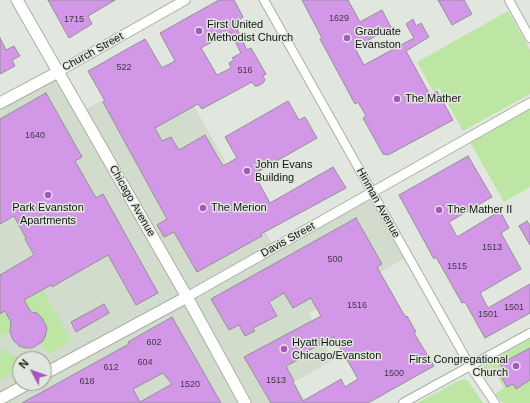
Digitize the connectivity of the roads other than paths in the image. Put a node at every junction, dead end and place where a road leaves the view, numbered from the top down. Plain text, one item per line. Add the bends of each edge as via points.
1 (17, 0) edge
2 (185, 0) edge
3 (264, 0) edge
4 (509, 0) edge
5 (530, 38) edge
6 (58, 72) junction
7 (0, 103) edge
8 (530, 103) edge
9 (372, 192) junction
10 (187, 297) junction
11 (530, 333) edge
12 (470, 366) junction
13 (52, 370) edge
14 (14, 391) edge
15 (0, 399) edge
16 (245, 403) edge
17 (403, 403) edge
18 (495, 403) edge

1 - 6 main road, Chicago Avenue
2 - 6 street, Church Street
3 - 9 street, Hinman Avenue
4 - 5 street
6 - 7 main road, Church Street
6 - 10 main road, Chicago Avenue
8 - 9 street, Davis Street
9 - 10 street, Davis Street
9 - 12 street, Hinman Avenue
10 - 13 main road, Davis Street
10 - 16 main road, Chicago Avenue
11 - 12 street
12 - 17 street
12 - 18 street, Hinman Avenue
14 - 15 main road

